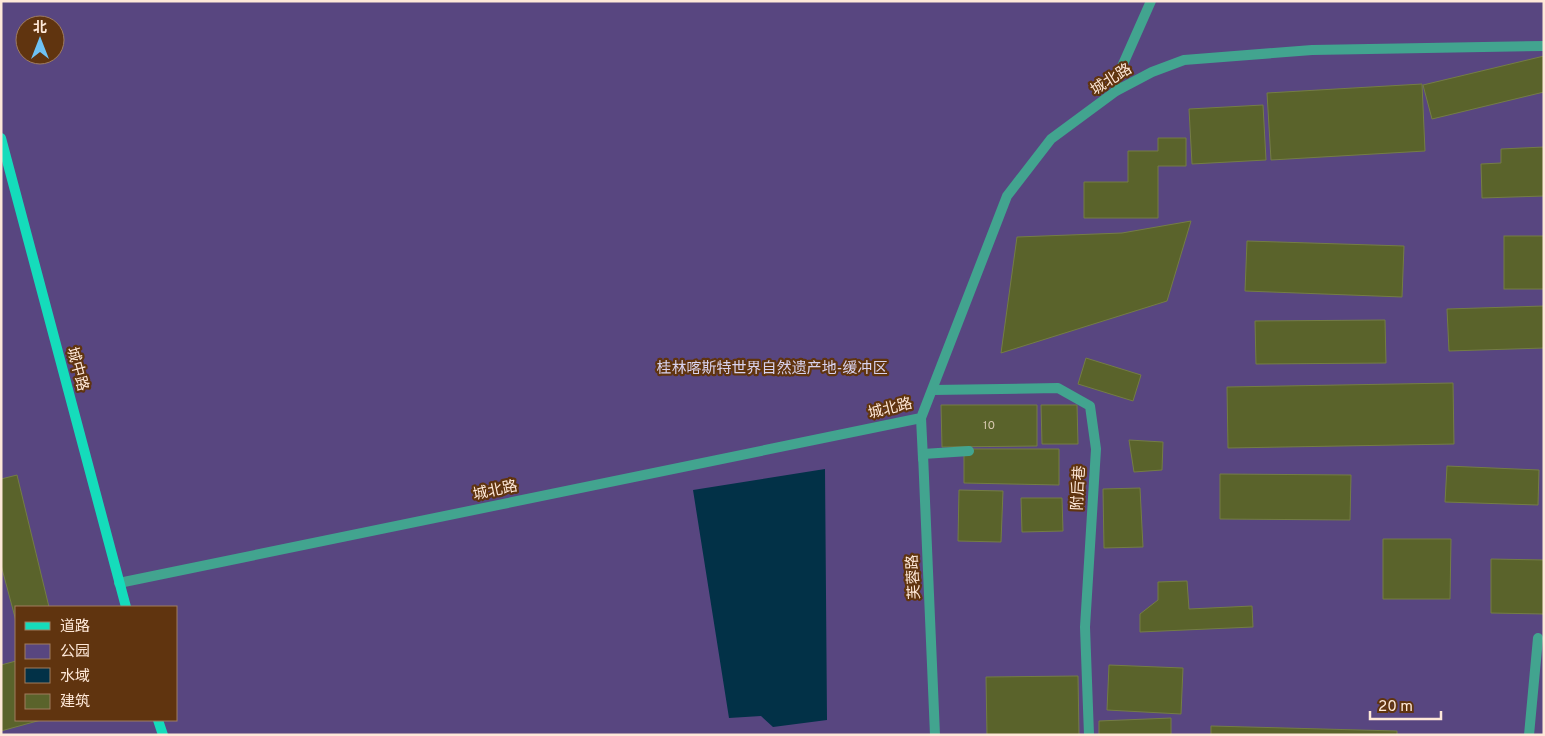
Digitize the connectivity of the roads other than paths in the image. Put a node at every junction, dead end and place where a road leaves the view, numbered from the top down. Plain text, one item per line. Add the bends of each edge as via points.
1 (1151, 1) edge
2 (1544, 46) edge
3 (1116, 92) junction
4 (1, 138) edge
5 (933, 390) junction
6 (921, 418) junction
7 (969, 451) dead end
8 (923, 454) junction
9 (118, 583) junction
10 (126, 606) edge
11 (1538, 638) dead end
12 (158, 721) edge
13 (163, 735) edge
14 (935, 735) edge
15 (1089, 735) edge
16 (1529, 735) edge

1 - 3 street via 1116,80
2 - 3 street, 城北路 via 1312,50 1184,60 1152,72
3 - 5 street, 城北路 via 1052,139 1007,196
4 - 9 street, 城中路
5 - 6 street, 城北路
5 - 15 street, 附后巷 via 1058,388 1090,406 1096,449 1085,626
6 - 8 street
6 - 9 street, 城北路
7 - 8 street
8 - 14 street, 芙蓉路
9 - 10 street, 城中路
11 - 16 street
12 - 13 street

